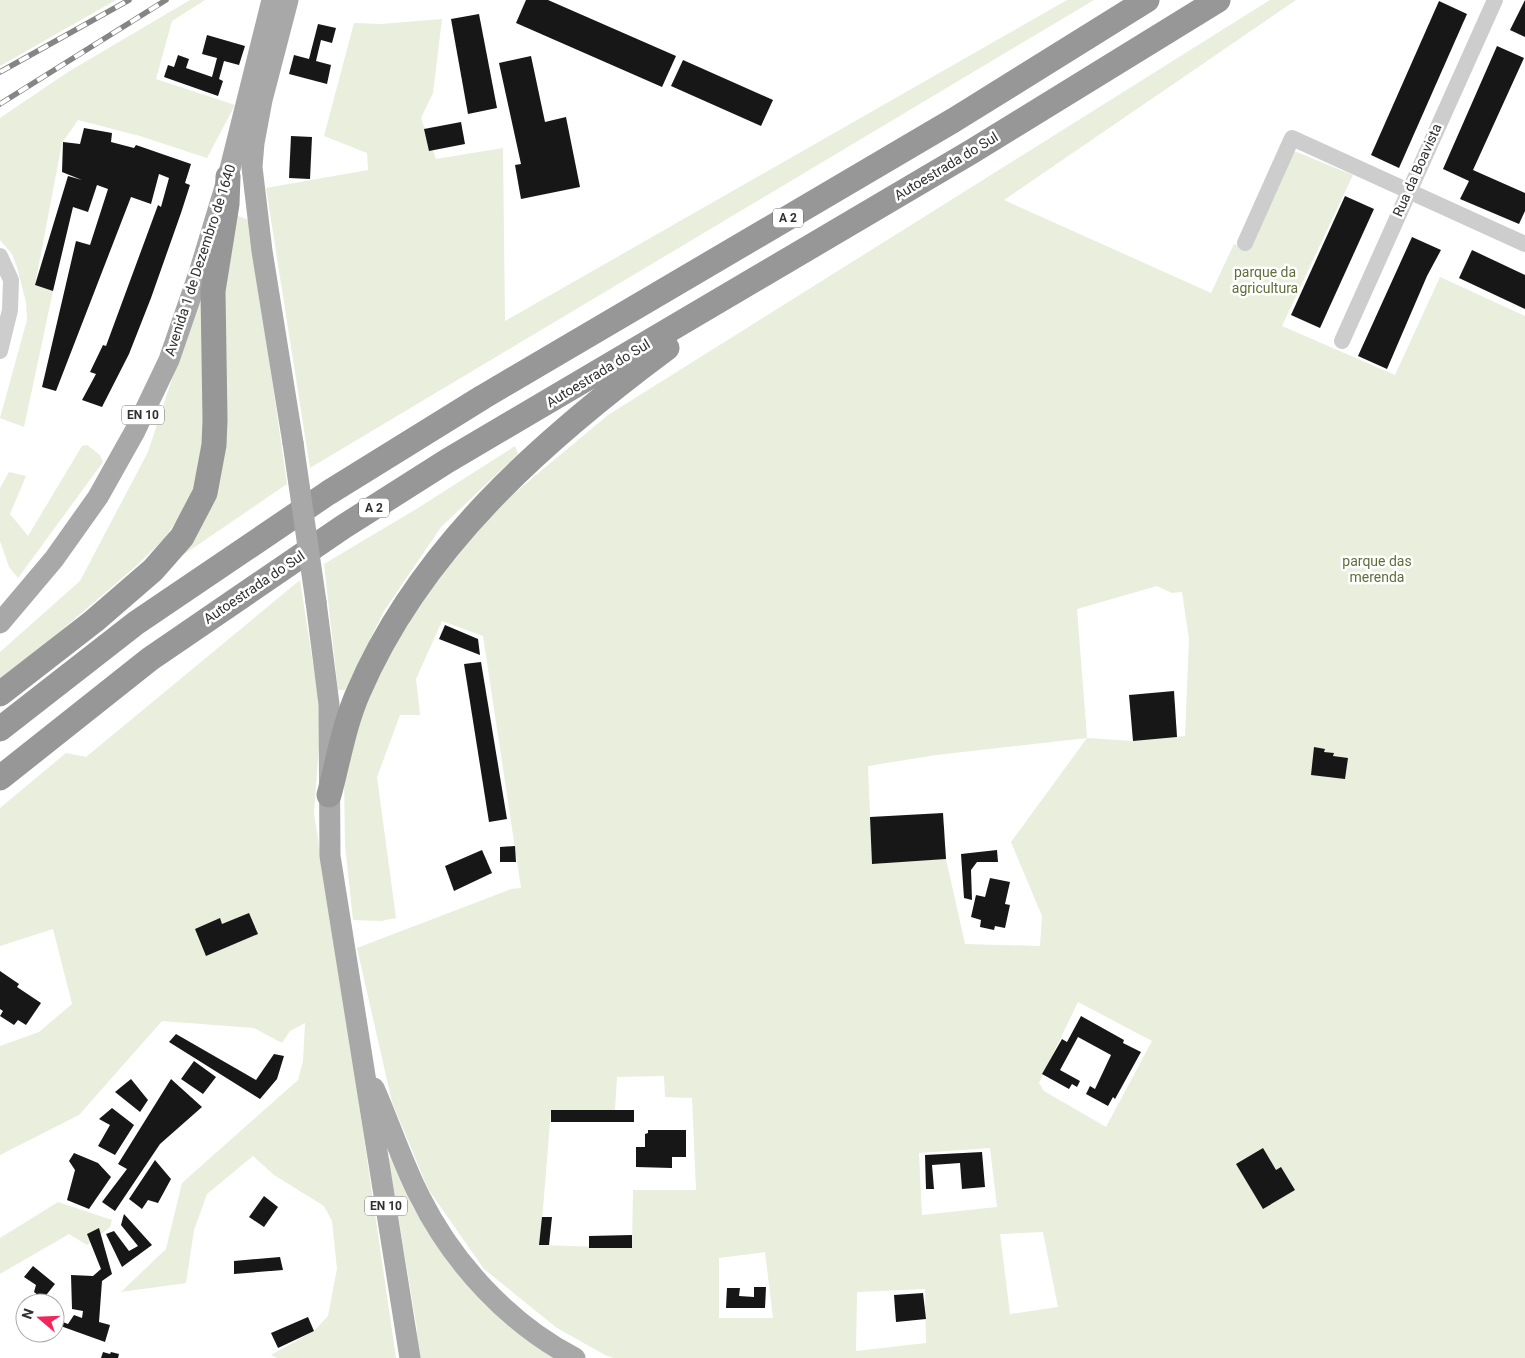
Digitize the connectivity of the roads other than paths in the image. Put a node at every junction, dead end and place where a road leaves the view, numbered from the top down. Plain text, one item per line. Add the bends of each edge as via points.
1 (272, 0) edge
2 (288, 0) edge
3 (1147, 0) edge
4 (1218, 0) edge
5 (1495, 0) edge
6 (228, 177) junction
7 (1408, 191) junction
8 (1245, 243) dead end
9 (1525, 244) edge
10 (0, 256) edge
11 (771, 272) junction
12 (1342, 342) dead end
13 (0, 351) edge
14 (229, 558) junction
15 (94, 621) junction
16 (0, 623) edge
17 (0, 694) edge
18 (0, 729) edge
19 (0, 778) edge
20 (329, 795) junction
21 (360, 1054) junction
22 (410, 1358) edge
23 (574, 1358) edge

1 - 6 main road, Avenida 1 de Dezembro de 1640 / EN 10
2 - 20 main road, EN 10, bridge via 262,100 254,143 253,176 329,704
3 - 14 highway, A 2 via 937,130 483,397
4 - 11 highway, Autoestrada do Sul / A 2
5 - 7 street, Rua da Boavista
6 - 15 highway via 227,204 213,291 214,445 205,493 170,553
6 - 16 main road, Avenida 1 de Dezembro de 1640 / EN 10 via 182,328 135,431 98,497 33,586
7 - 8 street via 1292,138
7 - 9 street
7 - 12 street, Rua da Boavista
10 - 13 street via 11,280 10,310
11 - 19 highway, Autoestrada do Sul / A 2 via 447,461 343,527 150,659
11 - 20 highway via 625,380 565,429 504,484 445,551 420,584 372,662 357,696
14 - 15 highway via 180,572
14 - 18 highway, A 2 via 86,660
15 - 17 highway
20 - 21 main road, EN 10 via 330,856
21 - 22 main road, EN 10
21 - 23 main road via 420,1197 452,1250 519,1320

